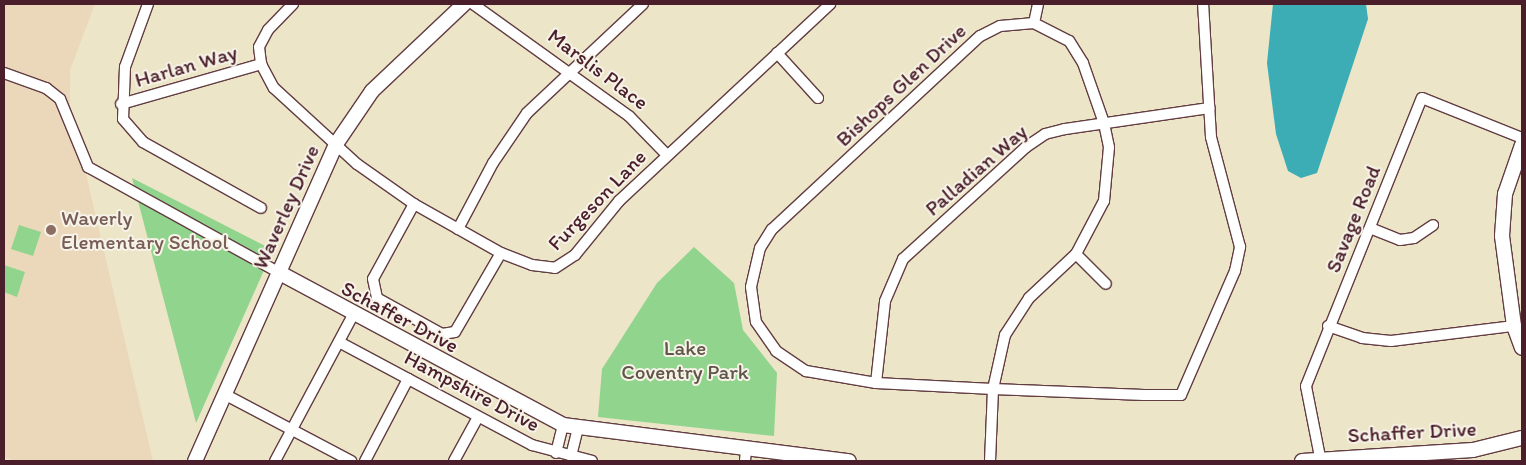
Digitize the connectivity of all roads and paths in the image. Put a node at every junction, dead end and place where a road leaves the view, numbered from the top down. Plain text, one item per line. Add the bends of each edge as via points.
1 (148, 4) edge
2 (293, 4) edge
3 (464, 4) edge
4 (474, 4) edge
5 (643, 4) edge
6 (830, 4) edge
7 (1038, 4) edge
8 (1203, 4) edge
9 (1034, 22) junction
10 (777, 53) junction
11 (261, 64) junction
12 (569, 72) junction
13 (4, 73) edge
14 (818, 98) dead end
15 (121, 104) junction
16 (1209, 108) junction
17 (1104, 123) junction
18 (1522, 138) edge
19 (336, 144) junction
20 (1522, 145) edge
21 (667, 154) junction
22 (414, 204) junction
23 (261, 208) dead end
24 (1433, 225) dead end
25 (1370, 228) junction
26 (458, 229) junction
27 (501, 253) junction
28 (1076, 254) junction
29 (278, 272) junction
30 (1106, 284) dead end
31 (353, 315) junction
32 (1328, 326) junction
33 (1514, 326) junction
34 (339, 342) junction
35 (1522, 348) edge
36 (408, 379) junction
37 (876, 383) junction
38 (993, 389) junction
39 (224, 394) junction
40 (478, 417) junction
41 (563, 425) junction
42 (578, 427) junction
43 (293, 430) junction
44 (1522, 438) edge
45 (556, 453) junction
46 (745, 455) edge
47 (571, 456) junction
48 (1320, 457) junction
49 (1434, 457) edge
50 (195, 461) edge
51 (276, 461) edge
52 (351, 461) edge
53 (366, 461) edge
54 (454, 461) edge
55 (592, 461) edge
56 (849, 461) edge
57 (990, 461) edge
58 (1302, 461) edge

1 - 15 street via 124,67
2 - 11 street, Harlan Way via 268,30 259,47
3 - 19 street, Waverley Drive via 372,91
4 - 12 street, Marslis Place
5 - 12 street
6 - 10 street, Furgeson Lane
7 - 9 street
8 - 16 street
9 - 17 street via 1069,41 1083,63
9 - 37 street, Bishops Glen Drive via 1000,26 980,36 772,229 760,248 751,287 756,322 765,338 806,371
10 - 14 street
10 - 21 street, Furgeson Lane
11 - 15 street, Harlan Way
11 - 19 street, Harlan Way via 274,88
12 - 21 street, Marslis Place via 648,131
12 - 26 street via 527,113 493,163
13 - 29 street, Schaffer Drive via 46,88 60,99 88,167
15 - 23 street via 123,119 143,142
16 - 17 street, Palladian Way
16 - 38 street, Bishops Glen Drive via 1211,137 1240,246 1235,271 1181,395
17 - 28 street via 1109,147 1104,201
17 - 37 street, Palladian Way via 1045,134 1026,147 903,259 885,301
18 - 25 street, Savage Road via 1422,98
19 - 22 street, Furgeson Lane
19 - 29 street, Waverley Drive
20 - 33 street via 1505,194 1502,236
21 - 27 street, Furgeson Lane via 619,201 575,255 555,268 532,265
22 - 26 street, Furgeson Lane
22 - 27 street via 373,279 377,298 442,334 455,332
24 - 25 street via 1414,238 1400,240
25 - 32 street, Savage Road
26 - 27 street, Furgeson Lane
28 - 30 street
28 - 38 street via 1015,317 998,356
29 - 31 street, Schaffer Drive
29 - 39 street, Waverley Drive
31 - 34 street
31 - 41 street, Schaffer Drive
32 - 33 street via 1362,338 1391,341
32 - 48 street, Savage Road via 1306,386
33 - 35 street
34 - 36 street, Hampshire Drive
34 - 43 street
36 - 40 street, Hampshire Drive
36 - 53 street
37 - 38 street, Bishops Glen Drive
38 - 57 street
39 - 43 street
39 - 50 street, Waverley Drive
40 - 45 street, Hampshire Drive
40 - 54 street
41 - 42 street, Schaffer Drive
41 - 45 street
42 - 46 street, Schaffer Drive
42 - 47 street
43 - 51 street
43 - 52 street
44 - 49 street, Schaffer Drive via 1507,446
45 - 47 street, Hampshire Drive
46 - 56 street, Schaffer Drive
47 - 55 street, Hampshire Drive
48 - 49 street, Schaffer Drive
48 - 58 street, Schaffer Drive

